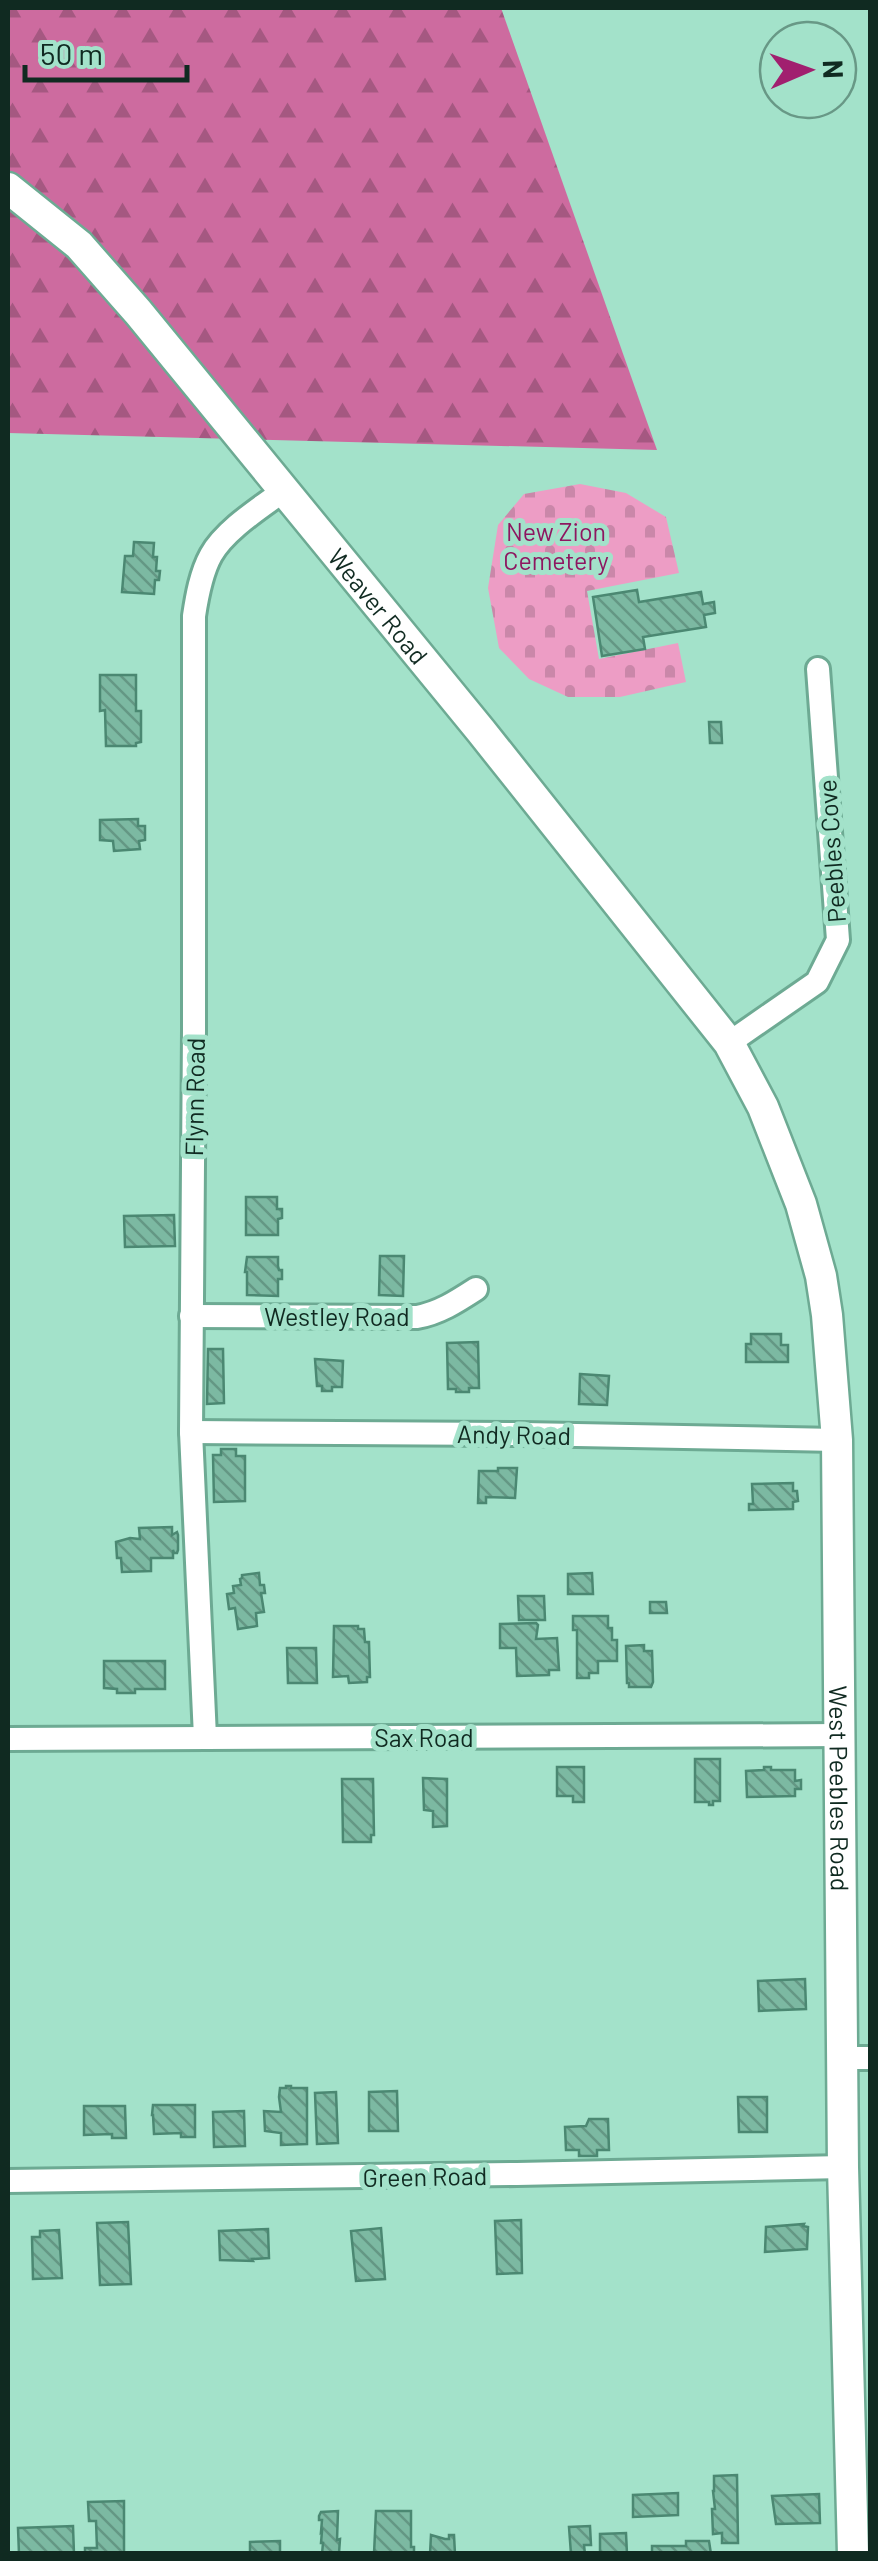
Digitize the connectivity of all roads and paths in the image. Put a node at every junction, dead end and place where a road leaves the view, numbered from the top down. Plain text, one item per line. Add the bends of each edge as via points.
1 (8, 188) edge
2 (282, 491) junction
3 (818, 669) dead end
4 (729, 1043) junction
5 (476, 1289) dead end
6 (191, 1316) junction
7 (191, 1432) junction
8 (837, 1440) junction
9 (840, 1735) junction
10 (205, 1737) junction
11 (8, 1739) edge
12 (857, 2058) edge
13 (843, 2167) junction
14 (8, 2181) edge
15 (853, 2554) edge

1 - 2 main road, Weaver Road via 79,246
2 - 4 main road, Weaver Road
2 - 6 street, Flynn Road via 211,553 194,616
3 - 4 street, Peebles Cove via 838,940 818,982
4 - 8 main road, West Peebles Road via 780,1145 810,1233 827,1315
5 - 6 street, Westley Road via 416,1316
6 - 7 street, Flynn Road
7 - 8 street, Andy Road
7 - 10 street, Flynn Road
8 - 9 main road, West Peebles Road
9 - 10 street, Sax Road
9 - 12 main road, West Peebles Road
10 - 11 street, Sax Road
12 - 13 main road, West Peebles Road
13 - 14 street, Green Road
13 - 15 main road, West Peebles Road

